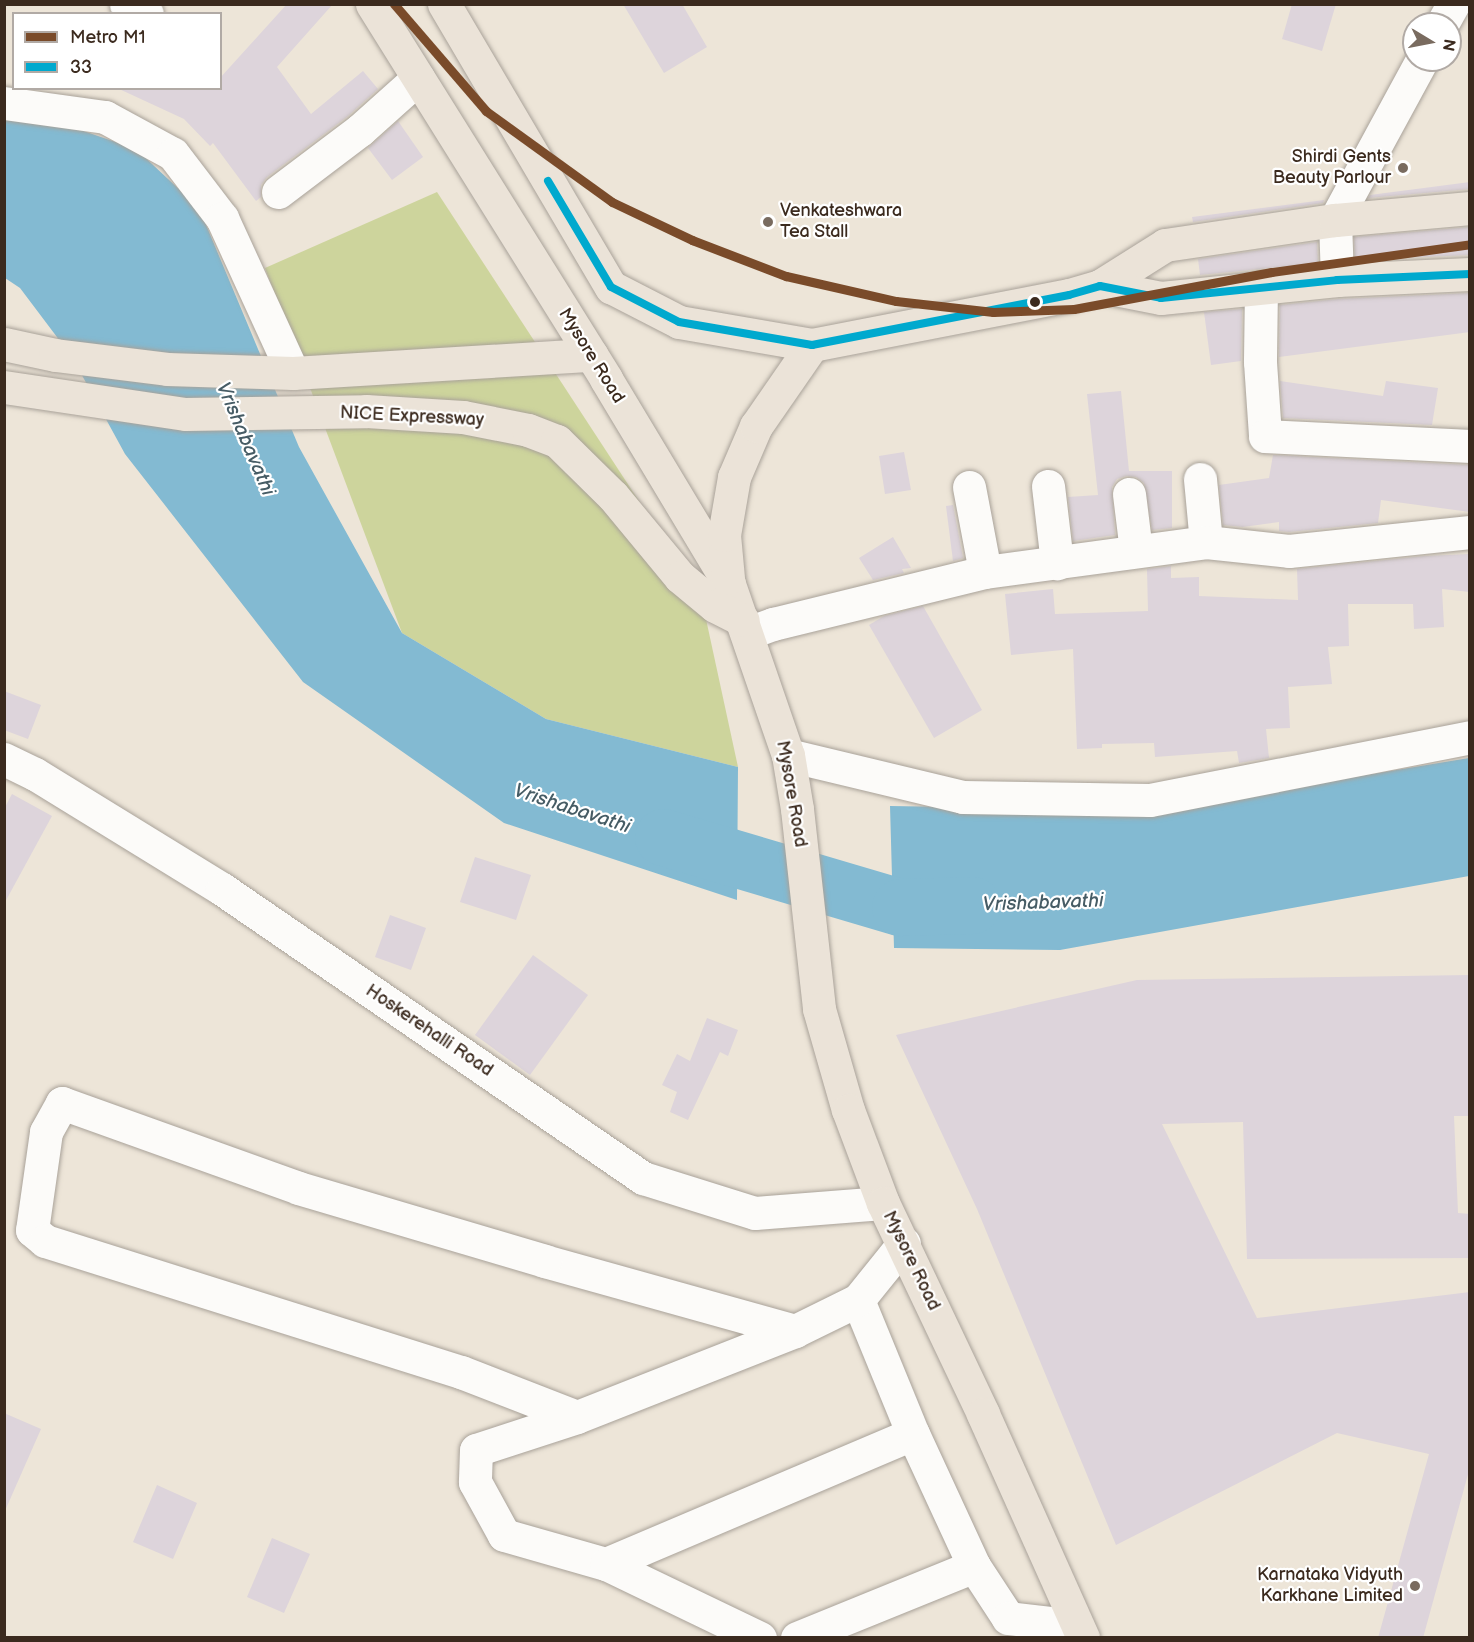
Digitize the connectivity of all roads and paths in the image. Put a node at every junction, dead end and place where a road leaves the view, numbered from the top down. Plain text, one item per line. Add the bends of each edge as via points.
1 (126, 4) edge
2 (372, 4) edge
3 (444, 4) edge
4 (143, 12) edge
5 (1415, 72) edge
6 (418, 78) junction
7 (4, 103) edge
8 (278, 192) dead end
9 (1470, 208) edge
10 (1335, 220) junction
11 (1470, 273) edge
12 (1337, 280) junction
13 (1100, 286) junction
14 (1261, 287) junction
15 (4, 344) edge
16 (812, 345) junction
17 (591, 355) junction
18 (281, 372) junction
19 (4, 387) edge
20 (1470, 446) edge
21 (1200, 479) dead end
22 (1048, 486) dead end
23 (969, 488) dead end
24 (1129, 494) dead end
25 (1470, 532) edge
26 (1206, 542) junction
27 (1136, 551) junction
28 (1057, 563) junction
29 (986, 572) junction
30 (729, 584) junction
31 (746, 626) junction
32 (1470, 738) edge
33 (788, 755) junction
34 (4, 759) edge
35 (883, 1203) junction
36 (904, 1243) junction
37 (858, 1300) junction
38 (795, 1331) junction
39 (577, 1417) junction
40 (913, 1434) junction
41 (606, 1564) junction
42 (974, 1566) junction
43 (1080, 1632) edge
44 (760, 1638) edge
45 (797, 1638) edge

1 - 4 street
2 - 6 main road, Mysore Road
3 - 16 main road via 611,287 679,322
5 - 10 street
6 - 8 street via 360,130
6 - 17 main road, Mysore Road
7 - 18 street via 105,117 173,154 222,218
9 - 10 main road
10 - 12 street
10 - 13 main road via 1165,245
11 - 12 main road
12 - 14 main road
13 - 14 main road via 1161,298
13 - 16 main road
14 - 20 street via 1260,362 1265,436
15 - 18 main road via 55,355 167,369
16 - 30 main road via 756,426 734,477 724,535
17 - 18 main road
17 - 30 main road, Mysore Road
19 - 31 main road, NICE Expressway via 185,414 366,411 463,417 496,422 557,441 613,496 680,577
21 - 26 street
22 - 28 street
23 - 29 street
24 - 27 street
25 - 26 street via 1290,551
26 - 27 street
27 - 28 street
28 - 29 street
29 - 31 street via 773,624
30 - 31 main road, Mysore Road
31 - 33 main road, Mysore Road
32 - 33 street via 1150,800 963,797
33 - 35 main road, Mysore Road via 819,1009 848,1110
34 - 35 street, Hoskerehalli Road via 222,889 643,1178 754,1213
35 - 36 main road, Mysore Road
36 - 37 street
36 - 43 main road, Mysore Road
37 - 38 street
37 - 40 street
38 - 39 street
38 - 39 street via 299,1188 62,1103 46,1132 32,1230 45,1241 461,1372
39 - 41 street via 476,1450 475,1482 504,1535
40 - 41 street
40 - 42 street
41 - 44 street
42 - 43 street via 1008,1618
42 - 45 street

